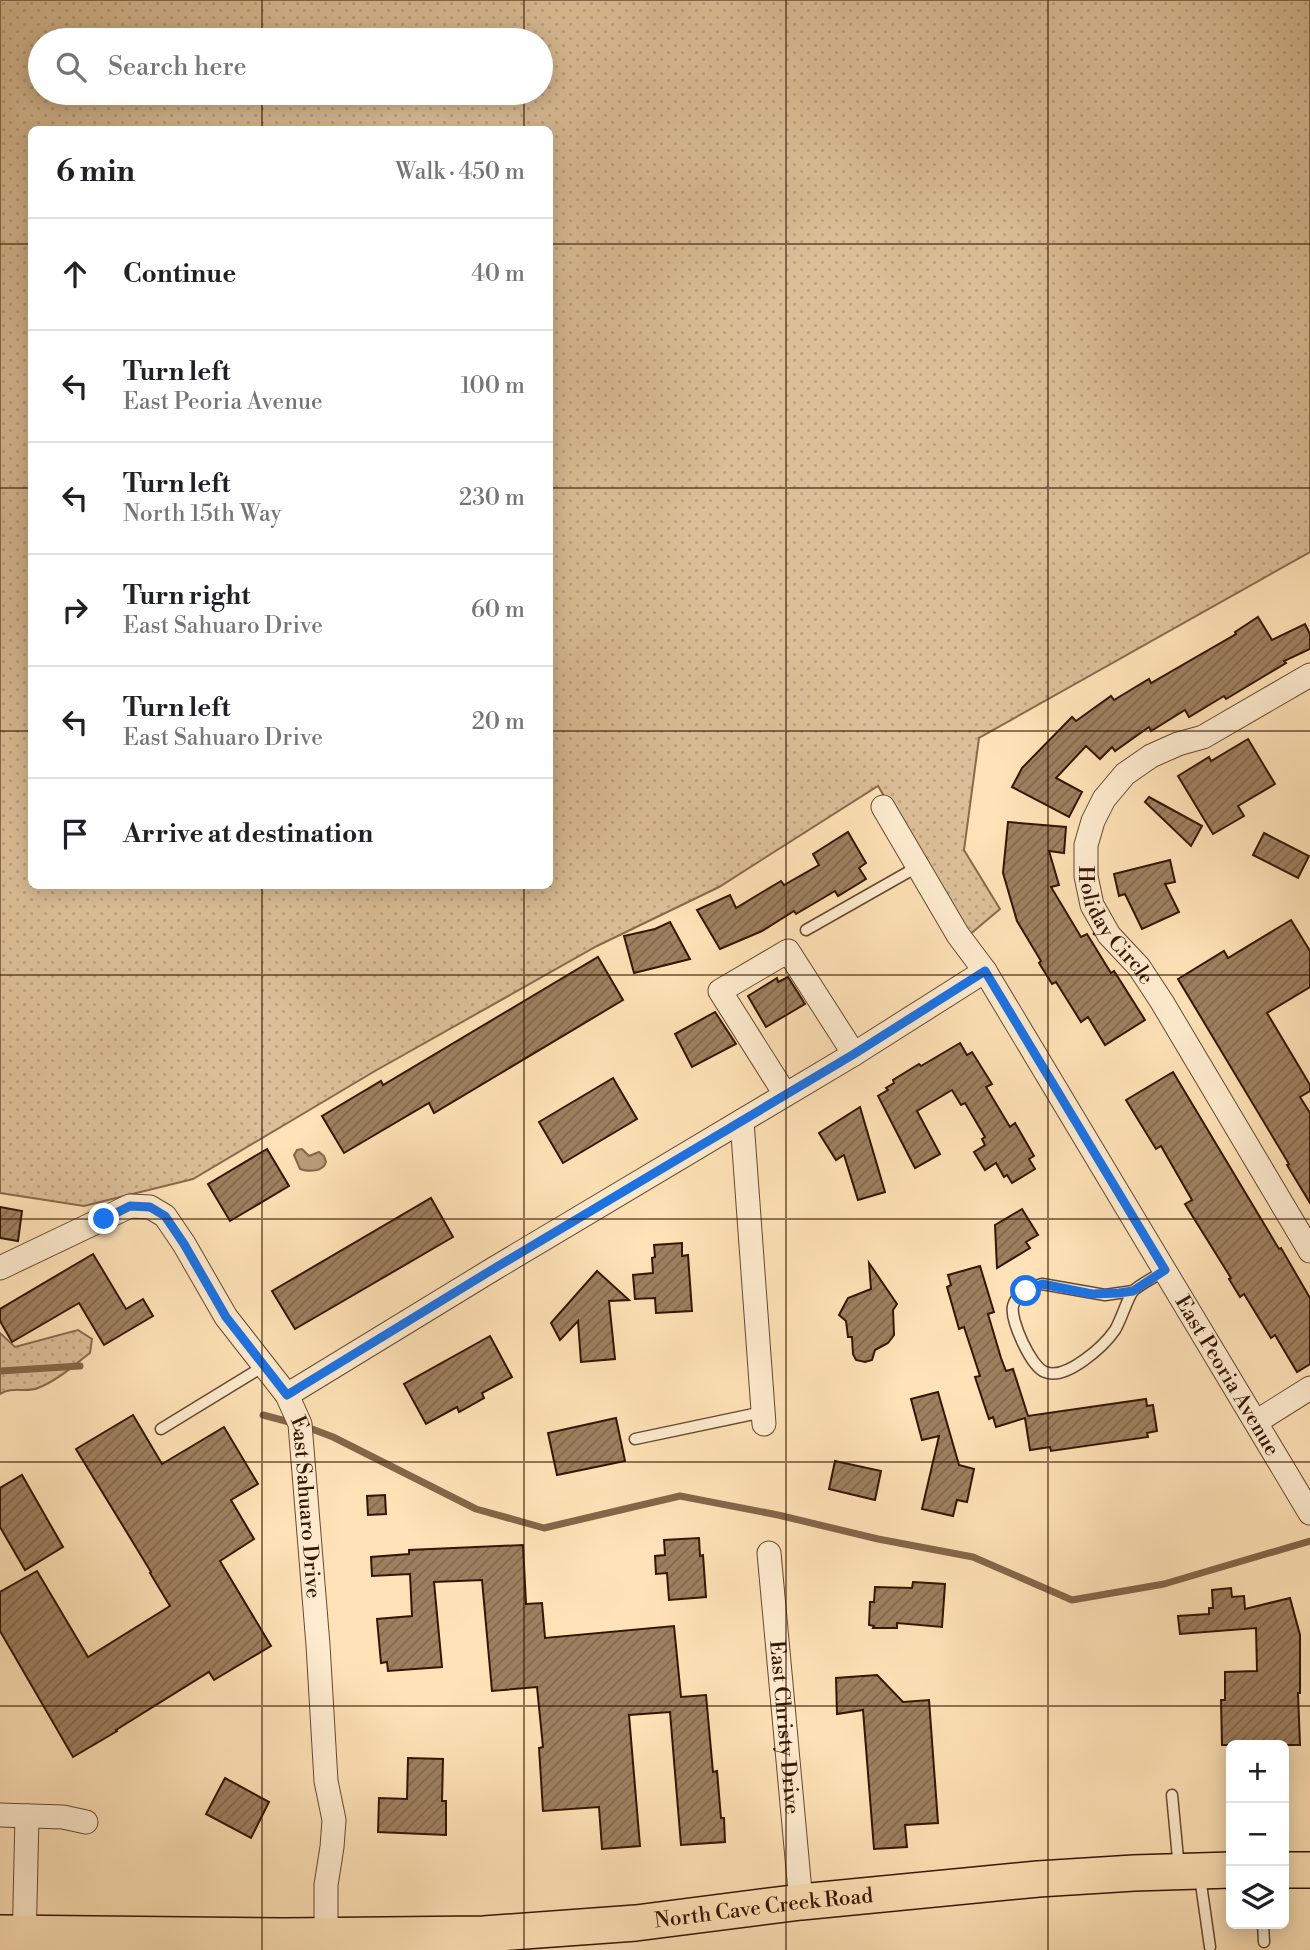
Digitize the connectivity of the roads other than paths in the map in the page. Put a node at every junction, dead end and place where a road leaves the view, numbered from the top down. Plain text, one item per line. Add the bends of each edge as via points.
1 (1310, 675) edge
2 (883, 807) dead end
3 (918, 867) junction
4 (806, 930) dead end
5 (985, 971) junction
6 (854, 1054) junction
7 (785, 1094) junction
8 (742, 1121) junction
9 (1310, 1251) edge
10 (0, 1268) edge
11 (1165, 1270) junction
12 (1133, 1291) junction
13 (264, 1366) junction
14 (1302, 1393) edge
15 (287, 1395) junction
16 (763, 1418) joint
17 (1256, 1422) junction
18 (161, 1429) dead end
19 (635, 1439) dead end
20 (1310, 1513) edge
21 (769, 1553) dead end
22 (1172, 1795) dead end
23 (0, 1815) edge
24 (27, 1816) junction
25 (86, 1822) dead end
26 (1289, 1870) edge
27 (1310, 1870) edge
28 (1203, 1871) edge
29 (801, 1902) junction
30 (1263, 1929) edge
31 (326, 1935) junction
32 (16, 1939) edge
33 (1264, 1942) dead end
34 (1210, 1947) dead end

1 - 9 street, Holiday Circle via 1203,737 1151,756 1125,774 1093,821 1086,845 1086,876 1093,905 1109,935 1139,967 1162,1002
2 - 3 street, East Peoria Avenue
3 - 4 lane
3 - 5 street, East Peoria Avenue
5 - 6 street
5 - 11 street, East Peoria Avenue
6 - 7 street
6 - 7 street via 788,951 720,991
7 - 8 street
8 - 15 street
8 - 16 street
10 - 13 street, East Sahuaro Drive via 130,1206 150,1207 165,1216 226,1317
11 - 12 lane
11 - 17 street, East Peoria Avenue
12 - 12 lane via 1104,1344 1066,1371 1055,1374 1037,1367 1013,1311 1018,1297 1042,1284 1105,1295
13 - 15 street, East Sahuaro Drive
13 - 18 lane
14 - 17 street
15 - 31 street, East Sahuaro Drive via 299,1424 326,1781 334,1820
16 - 19 lane
17 - 20 street, East Peoria Avenue
21 - 29 street, East Christy Drive
22 - 28 lane
23 - 24 street
24 - 25 street
24 - 32 street
26 - 27 main road
28 - 29 main road, North Cave Creek Road via 1038,1879
28 - 34 lane
29 - 31 main road, North Cave Creek Road via 556,1930
30 - 33 lane
31 - 32 main road, North Cave Creek Road

